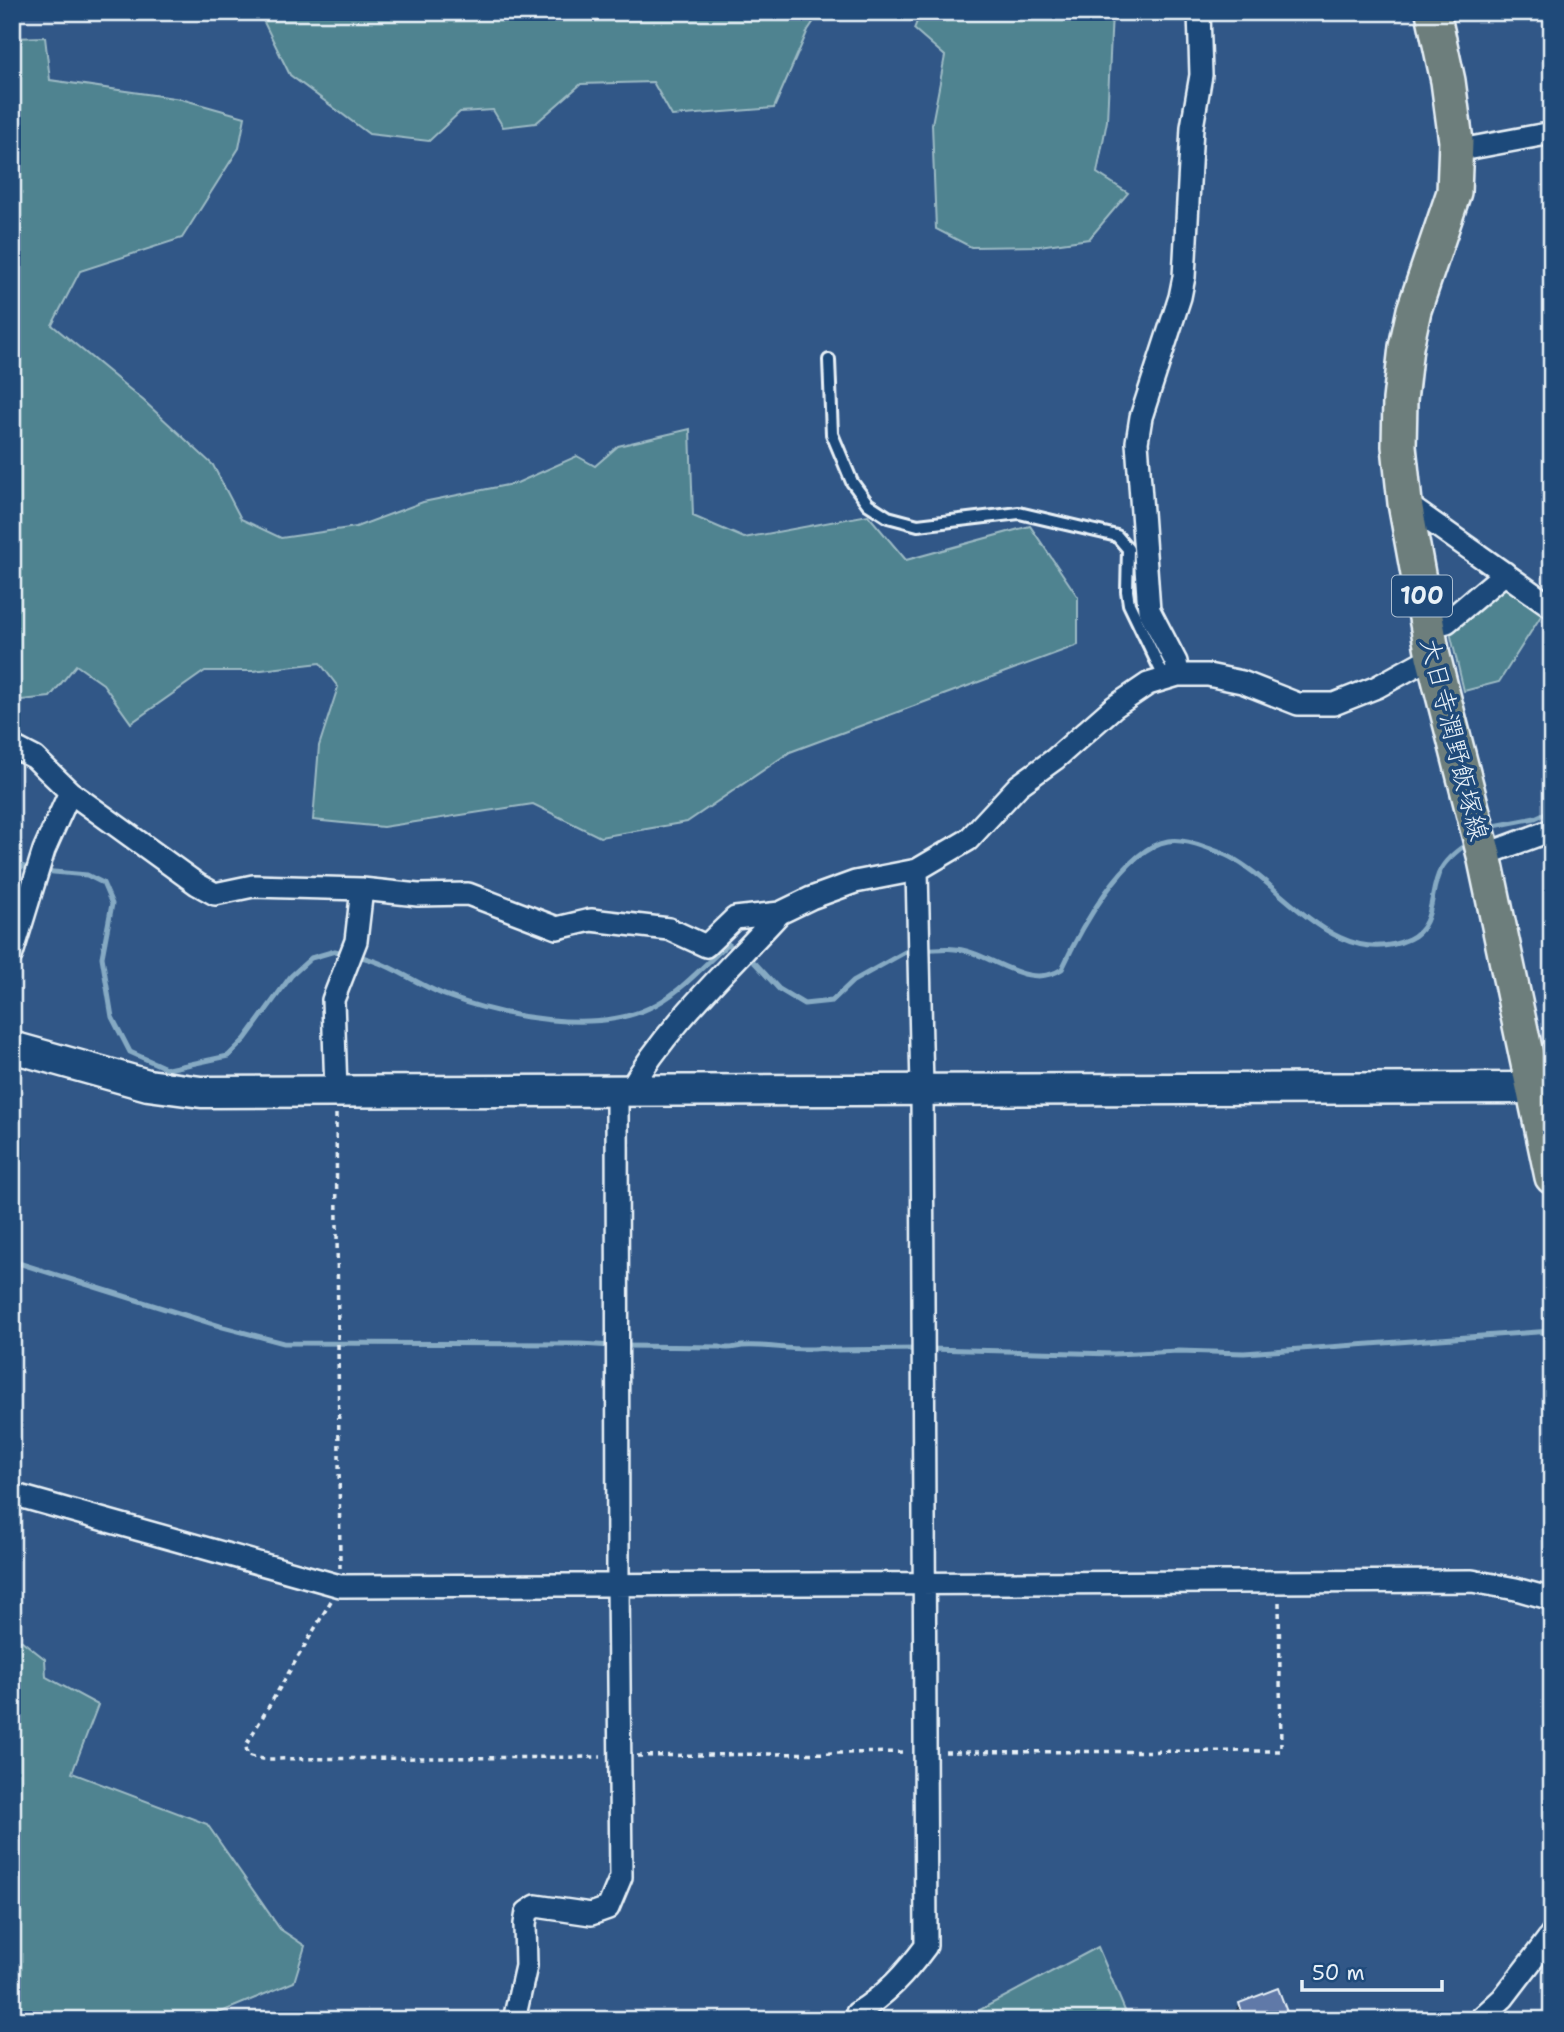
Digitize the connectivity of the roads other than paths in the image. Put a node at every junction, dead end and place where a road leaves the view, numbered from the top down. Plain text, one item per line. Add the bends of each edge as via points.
1 (1199, 12) edge
2 (1433, 12) edge
3 (1552, 133) edge
4 (1455, 151) junction
5 (829, 360) dead end
6 (1405, 503) junction
7 (1505, 573) junction
8 (1552, 607) edge
9 (1430, 641) junction
10 (1171, 677) junction
11 (12, 746) edge
12 (69, 792) junction
13 (1552, 830) edge
14 (1484, 855) junction
15 (917, 870) junction
16 (362, 889) junction
17 (780, 913) junction
18 (12, 954) edge
19 (12, 1047) edge
20 (922, 1088) junction
21 (1542, 1088) edge
22 (336, 1091) junction
23 (623, 1091) junction
24 (1552, 1177) edge
25 (12, 1494) edge
26 (924, 1582) junction
27 (618, 1584) junction
28 (1552, 1599) edge
29 (1552, 1934) edge
30 (857, 2012) dead end
31 (514, 2020) edge
32 (1479, 2020) edge

1 - 10 street via 1201,75 1192,127 1184,277 1137,442 1149,610 1176,662
2 - 4 main road, 大日寺潤野飯塚線 / 100 via 1448,81
3 - 4 street
4 - 6 main road, 大日寺潤野飯塚線 / 100 via 1454,192 1406,347 1399,446
5 - 10 lane via 832,434 852,482 867,504 888,517 918,525 1019,513 1117,536 1128,549 1129,604
6 - 7 street
6 - 9 main road, 大日寺潤野飯塚線 / 100
7 - 8 street
7 - 9 street
9 - 10 street via 1377,687 1334,704 1298,704 1242,682 1208,675
9 - 14 main road, 大日寺潤野飯塚線 / 100
10 - 15 street via 1147,684 1114,707 1019,785 968,840
11 - 12 street via 36,758
12 - 16 street via 215,894 253,886
12 - 18 street via 44,850
13 - 14 street
14 - 21 main road, 大日寺潤野飯塚線 / 100
15 - 17 street via 855,882
15 - 20 street
16 - 17 street via 468,894 557,928 591,920 669,929 706,946 735,918
16 - 22 street via 356,941 333,1000
17 - 23 street via 677,1024
19 - 22 street via 148,1085 201,1092
20 - 21 street
20 - 23 street
20 - 26 street
21 - 24 main road, 大日寺潤野飯塚線 / 100
22 - 23 street
23 - 27 street
25 - 27 street via 340,1586
26 - 27 street
26 - 28 street via 1472,1581
26 - 30 street via 926,1946 908,1971
27 - 31 street via 621,1877 608,1908 591,1914 536,1906 527,1912 526,1966
29 - 32 street via 1503,1998

